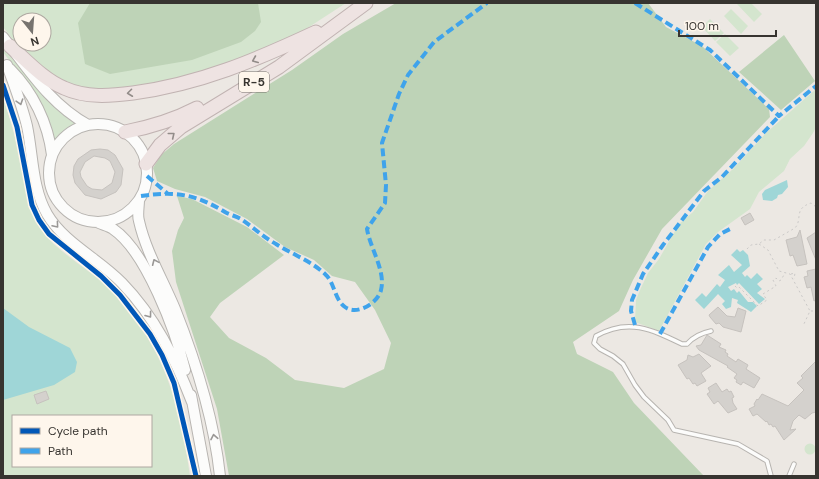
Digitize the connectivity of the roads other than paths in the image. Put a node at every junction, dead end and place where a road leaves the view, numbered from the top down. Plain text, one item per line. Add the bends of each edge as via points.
1 (355, 3) edge
2 (366, 3) edge
3 (316, 32) junction
4 (6, 41) edge
5 (5, 62) edge
6 (88, 125) junction
7 (125, 132) junction
8 (52, 155) junction
9 (146, 164) junction
10 (139, 200) junction
11 (99, 223) junction
12 (711, 331) dead end
13 (192, 402) junction
14 (794, 464) dead end
15 (206, 476) edge
16 (220, 476) edge
17 (771, 476) edge
18 (789, 476) edge

1 - 3 highway
9 -> 2 highway, R-5 via 160,145 181,127 279,67
3 -> 4 highway via 211,76 176,86 109,95 79,93 54,83
3 - 7 highway via 264,68 192,111 155,126
4 - 6 main road via 50,97 73,117
5 - 8 main road via 18,76 37,106 46,128
5 -> 13 main road via 24,114 38,188 47,213 55,226 123,283 147,312 176,361
6 - 7 main road via 113,126
6 - 8 main road via 72,131 60,141
7 - 9 main road via 135,141
8 - 11 main road via 50,187 57,202 68,213 83,221
9 - 10 main road via 145,189
10 - 11 main road via 128,212 115,220
16 -> 10 main road via 210,416 177,315 138,220
11 - 13 main road via 113,228 127,242 151,280 182,358
12 - 17 lane via 703,333 687,344 682,344 647,329 621,326 596,336 594,343 623,364 635,386 668,420 674,430 738,444 767,461
13 - 15 main road
14 - 18 lane

